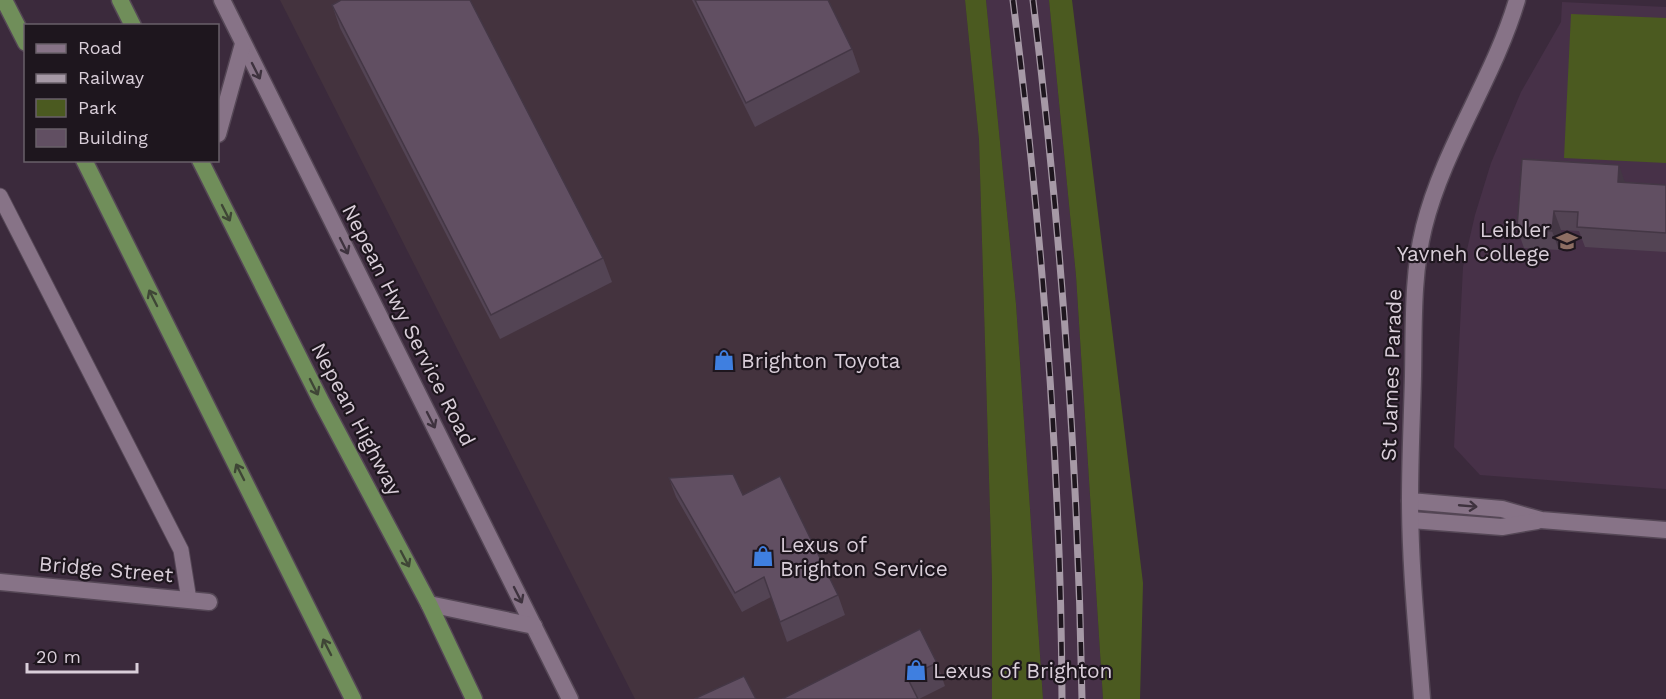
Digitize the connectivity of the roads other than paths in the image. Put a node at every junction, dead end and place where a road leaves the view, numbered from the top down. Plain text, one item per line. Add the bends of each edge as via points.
1 (4, 0) edge
2 (120, 0) edge
3 (222, 0) edge
4 (1517, 0) edge
5 (132, 24) edge
6 (24, 39) edge
7 (243, 44) junction
8 (219, 130) edge
9 (85, 162) edge
10 (206, 165) edge
11 (0, 196) edge
12 (1410, 501) junction
13 (1411, 520) junction
14 (1541, 520) junction
15 (1666, 530) edge
16 (0, 582) edge
17 (189, 600) junction
18 (209, 602) dead end
19 (429, 604) junction
20 (534, 626) junction
21 (353, 699) edge
22 (474, 699) edge
23 (570, 699) edge
24 (1422, 699) edge

1 - 6 highway
2 - 5 highway
3 - 7 street, Nepean Hwy Service Road
4 - 12 street, St James Parade via 1508,33 1438,182 1424,227 1414,309
7 - 8 street
7 -> 20 street, Nepean Hwy Service Road
21 -> 9 highway
10 -> 19 highway, Nepean Highway via 322,403
11 - 17 lane via 181,550
12 - 13 street, St James Parade
12 -> 14 street via 1502,509
13 - 14 street via 1502,527
13 - 24 street, St James Parade
14 - 15 street
16 - 17 street, Bridge Street
17 - 18 street, Bridge Street
19 - 20 street
19 - 22 highway, Nepean Highway
20 - 23 street, Nepean Hwy Service Road

